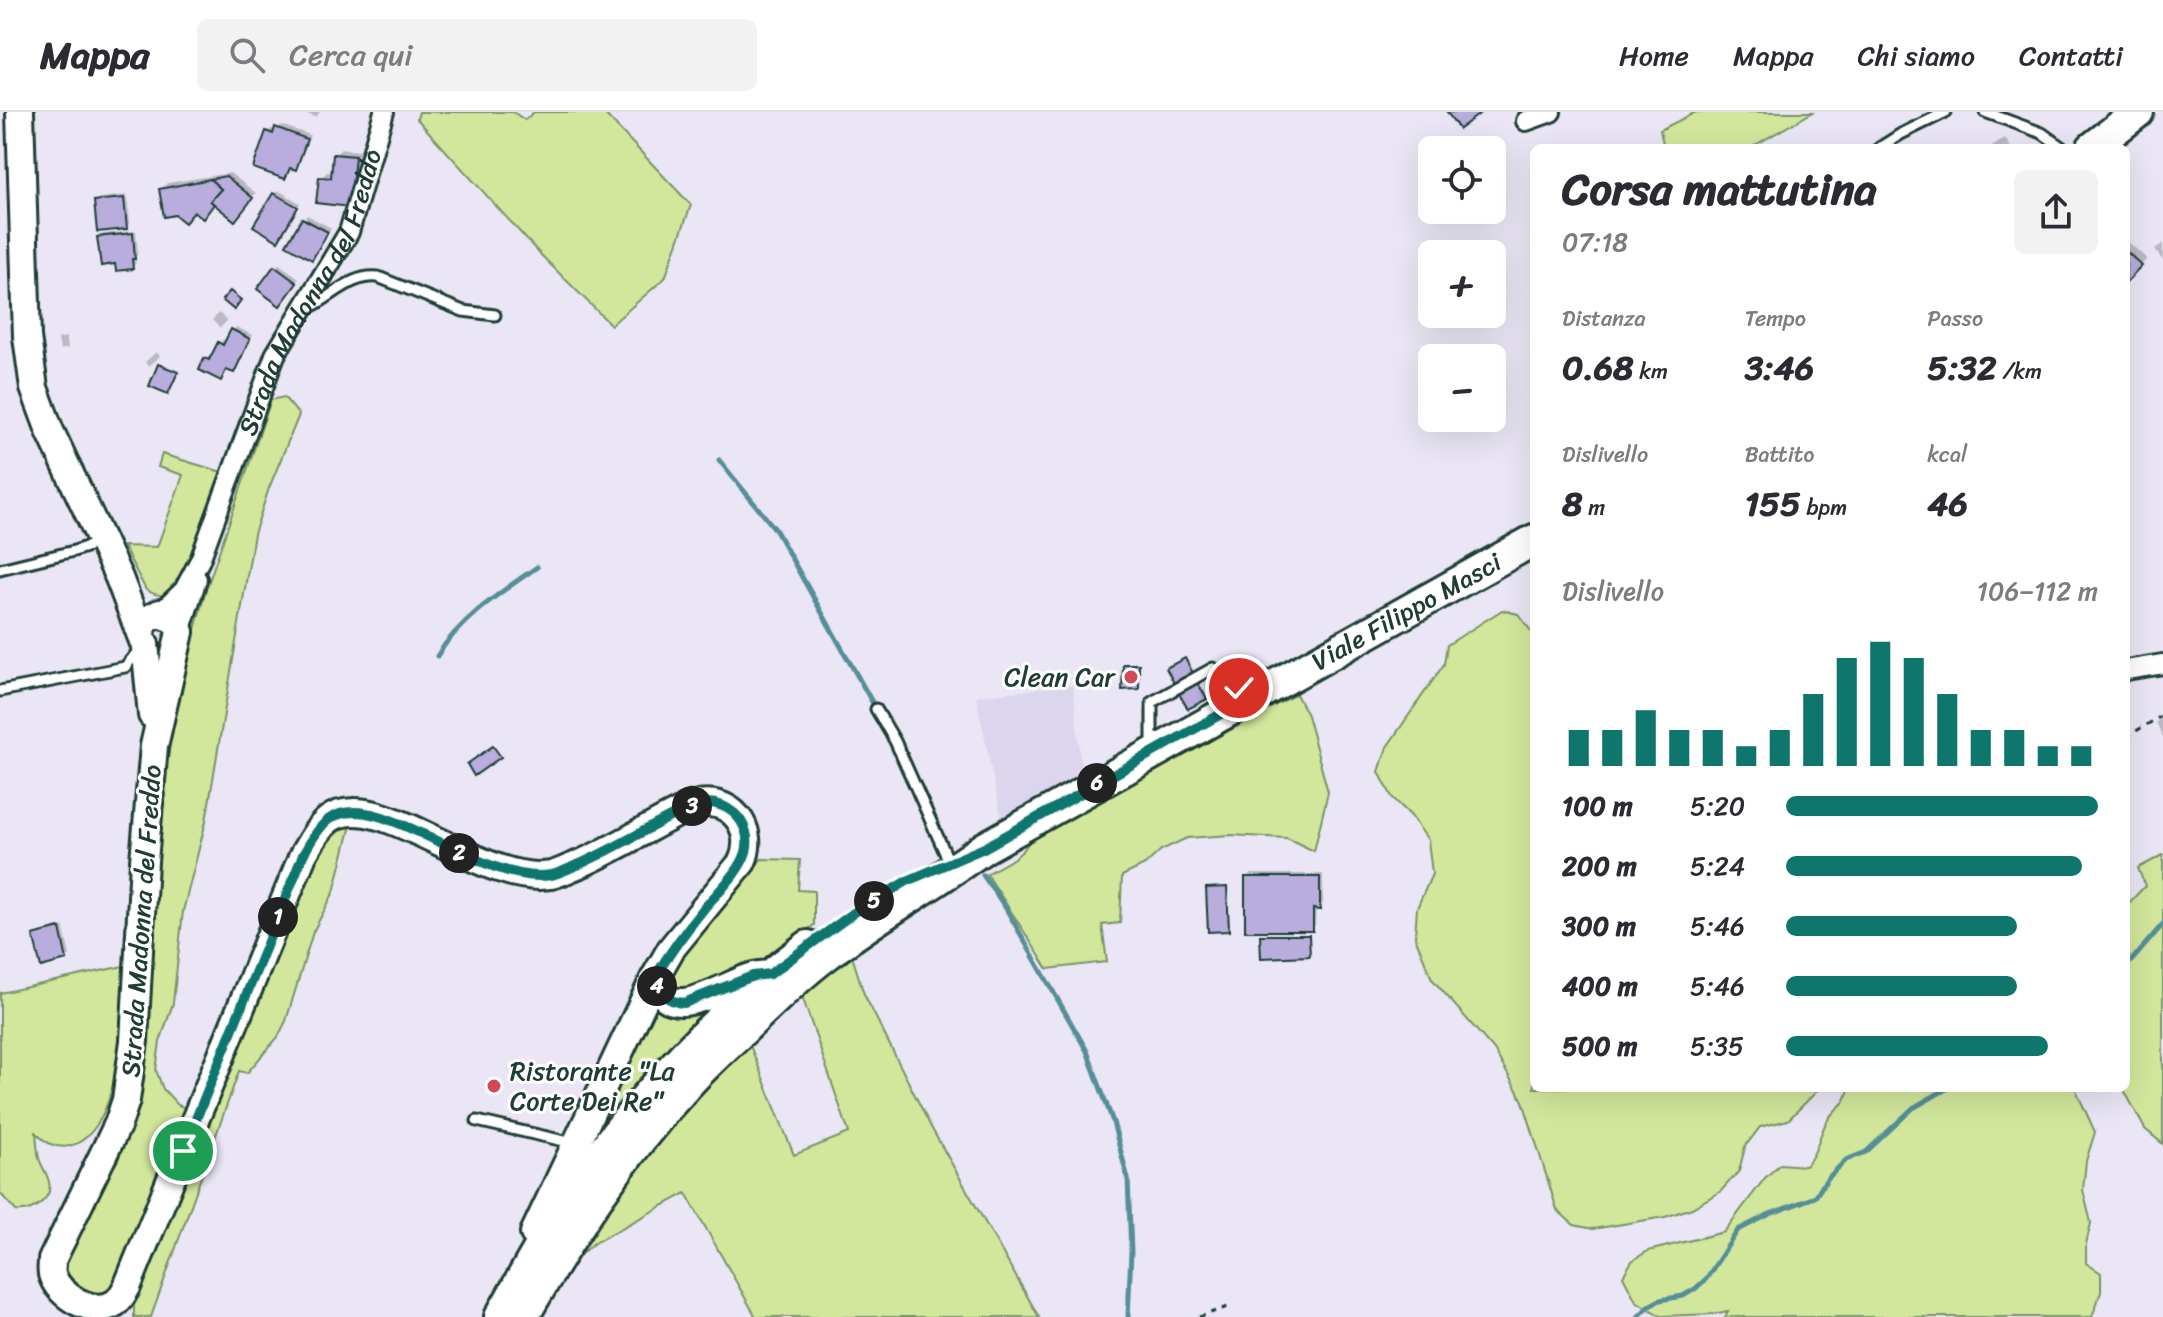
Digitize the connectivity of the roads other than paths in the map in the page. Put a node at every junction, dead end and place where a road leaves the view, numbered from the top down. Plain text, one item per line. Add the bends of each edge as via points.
1 (20, 112) edge
2 (384, 112) edge
3 (1551, 112) edge
4 (1946, 112) edge
5 (1985, 112) edge
6 (2123, 112) edge
7 (2138, 112) edge
8 (1526, 121) dead end
9 (1885, 144) edge
10 (2057, 144) edge
11 (2097, 144) edge
12 (2098, 144) edge
13 (301, 311) junction
14 (495, 315) dead end
15 (101, 542) junction
16 (1530, 542) edge
17 (200, 560) junction
18 (0, 569) edge
19 (149, 629) junction
20 (178, 637) junction
21 (2163, 664) edge
22 (2130, 669) edge
23 (159, 676) junction
24 (0, 691) edge
25 (1251, 697) junction
26 (876, 709) dead end
27 (1152, 752) junction
28 (951, 867) junction
29 (820, 959) junction
30 (770, 974) junction
31 (655, 977) junction
32 (477, 1121) dead end
33 (576, 1144) junction
34 (561, 1213) junction
35 (530, 1305) edge
36 (119, 1310) edge
37 (497, 1317) edge

1 - 15 main road via 27,337 34,388
2 - 13 street, Strada Madonna del Freddo via 349,232
3 - 8 street
4 - 9 lane
5 - 10 lane
6 - 11 main road
7 - 12 main road
13 - 14 lane via 366,276 463,311
13 - 17 street, Strada Madonna del Freddo via 275,355
15 - 18 lane
15 - 19 main road
16 - 25 main road, Viale Filippo Masci
17 - 19 street, Strada Madonna del Freddo via 184,590
17 - 20 street, Strada Madonna del Freddo
19 - 20 main road via 176,621
19 - 23 main road, Strada Madonna del Freddo
19 - 24 lane via 125,667
20 - 23 main road, Strada Madonna del Freddo
21 - 22 street
23 - 36 main road, Strada Madonna del Freddo via 126,1100 52,1260 52,1274 71,1297 85,1306
25 - 27 main road, Viale Filippo Masci
25 - 27 lane via 1213,668 1164,695 1152,702
26 - 28 lane
27 - 28 main road, Viale Filippo Masci
28 - 29 main road, Viale Filippo Masci
28 - 30 main road, Viale Filippo Masci via 907,881
29 - 30 main road, Viale Filippo Masci
29 - 35 main road, Viale Filippo Masci via 678,1095 604,1187
30 - 31 main road via 684,1003 663,995
30 - 34 main road, Viale Filippo Masci via 645,1099
31 - 33 main road, Strada Madonna del Freddo
31 - 36 main road, Strada Madonna del Freddo via 745,853 742,823 724,806 694,805 553,875 505,871 476,861 375,813 354,811 326,822 303,855
32 - 33 lane
33 - 34 main road, Strada Madonna del Freddo
33 - 37 main road, Strada Madonna del Freddo
34 - 35 main road, Viale Filippo Masci via 556,1242
34 - 37 main road, Viale Filippo Masci

